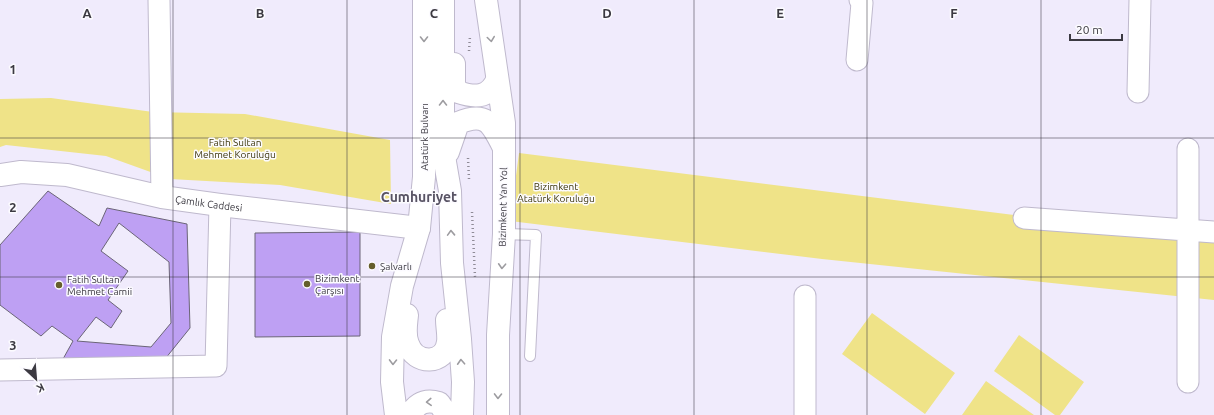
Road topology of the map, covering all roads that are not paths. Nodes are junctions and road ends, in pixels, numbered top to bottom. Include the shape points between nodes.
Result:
1 (159, 0) edge
2 (424, 0) edge
3 (443, 0) edge
4 (448, 0) edge
5 (486, 0) edge
6 (860, 0) edge
7 (1140, 0) edge
8 (857, 60) dead end
9 (497, 80) junction
10 (1138, 92) dead end
11 (504, 148) junction
12 (1188, 149) dead end
13 (445, 162) junction
14 (0, 175) edge
15 (162, 197) junction
16 (220, 205) junction
17 (1024, 218) dead end
18 (1188, 230) junction
19 (1214, 232) edge
20 (417, 234) junction
21 (504, 234) junction
22 (452, 263) junction
23 (805, 296) dead end
24 (530, 356) dead end
25 (0, 370) edge
26 (1188, 382) dead end
27 (396, 415) edge
28 (410, 415) edge
29 (447, 415) edge
30 (462, 415) edge
31 (498, 415) edge
32 (805, 415) edge

1 - 15 street
2 -> 20 main road, Atatürk Bulvarı via 424,166
13 -> 3 main road, Atatürk Bulvarı
4 - 9 main road via 454,31 454,85 458,92 470,97 479,96 494,88
5 -> 9 main road, Bizimkent Yan Yol
6 - 8 street via 862,2
7 - 10 street
9 - 11 main road, Bizimkent Yan Yol via 504,124
11 - 13 main road via 492,125 481,119 470,118 458,123
11 - 21 main road, Bizimkent Yan Yol
12 - 18 street
22 -> 13 main road, Atatürk Bulvarı via 450,191
14 - 15 main road, Çamlık Caddesi via 21,172 67,175
15 - 16 main road, Çamlık Caddesi
16 - 20 main road, Çamlık Caddesi
16 - 25 street via 216,366
17 - 18 street
18 - 19 street
18 - 26 street
20 - 22 main road via 406,332 407,343 418,358 426,360 441,355 448,342 447,303
20 -> 27 main road, Atatürk Bulvarı via 402,286 393,337 392,382
21 - 24 lane via 536,235
21 -> 31 main road, Bizimkent Yan Yol via 498,335
30 -> 22 main road, Atatürk Bulvarı via 460,339
23 - 32 street
29 -> 28 main road via 439,402 430,400 414,408

